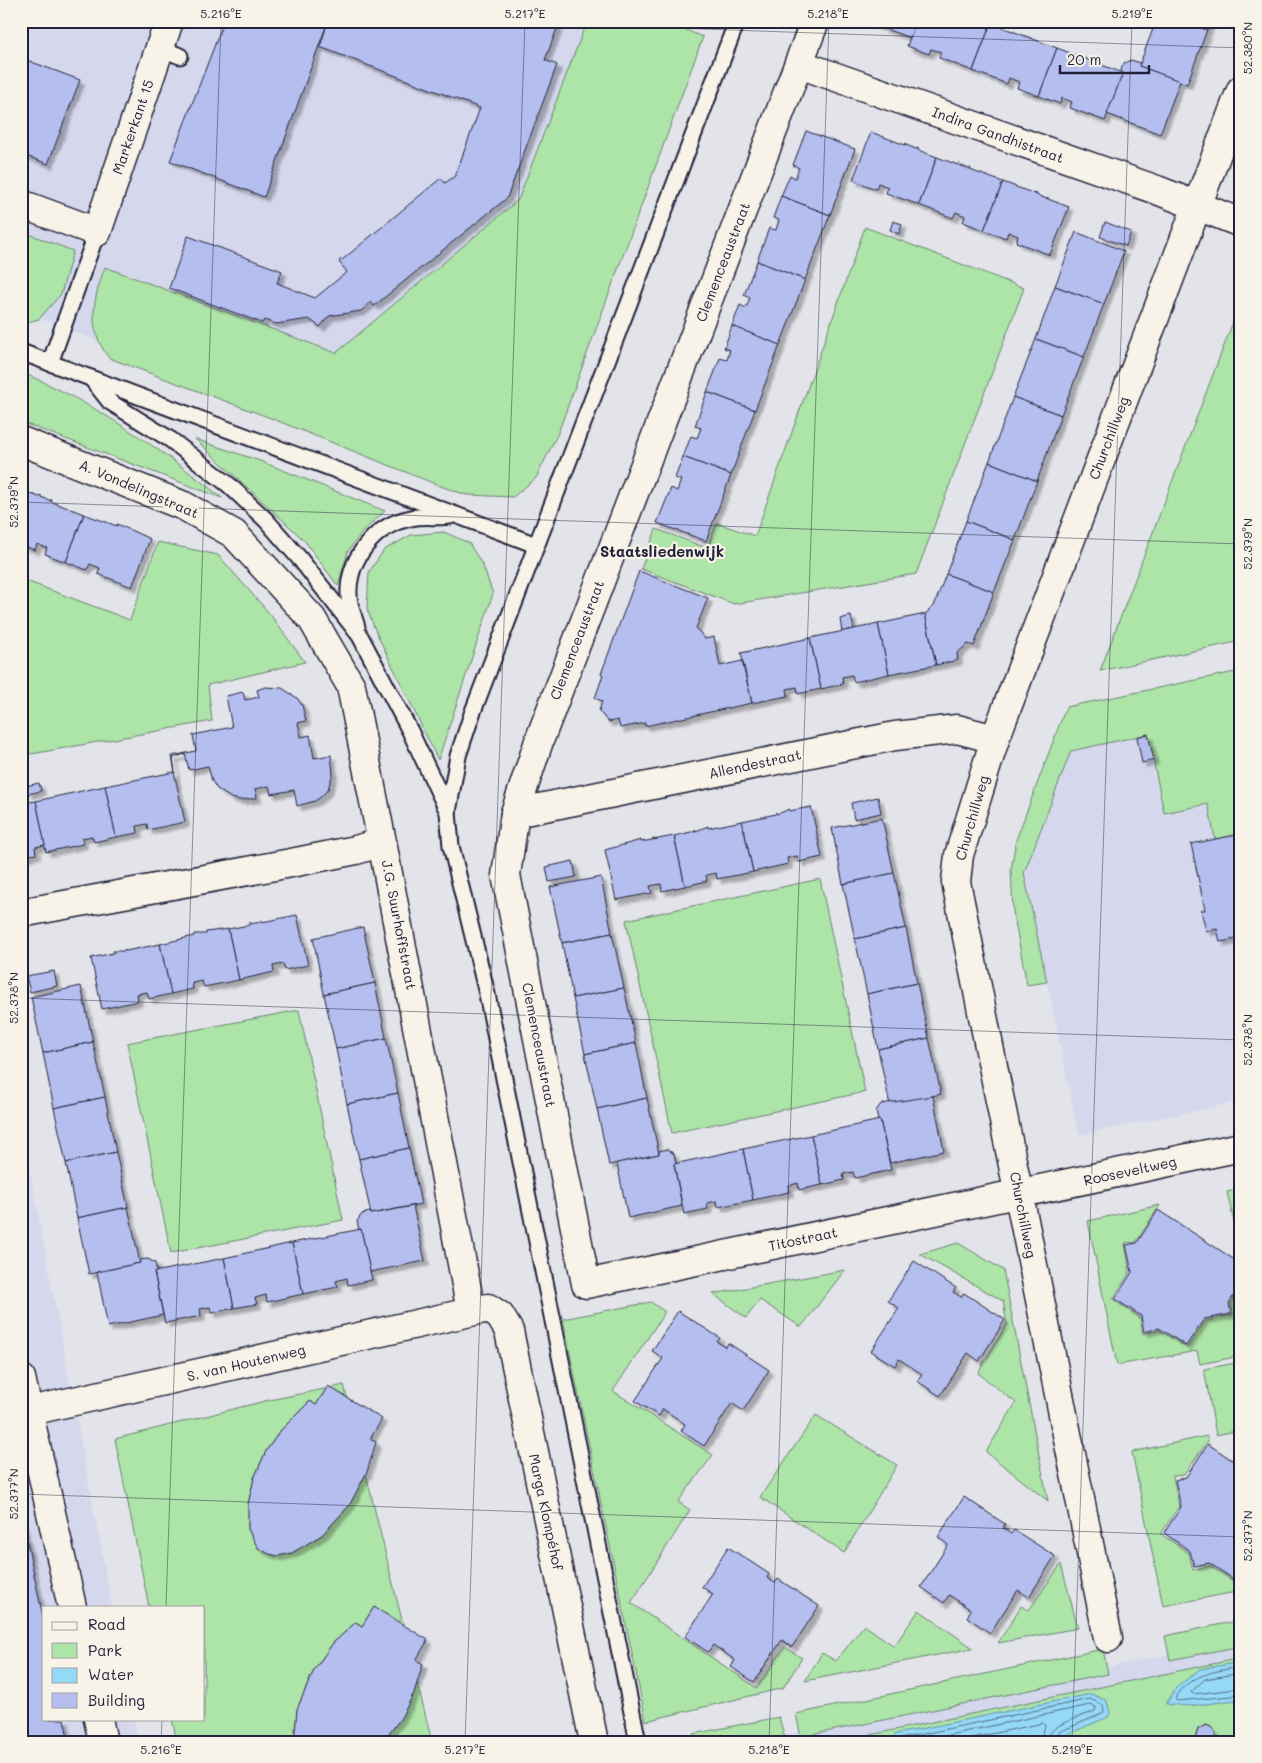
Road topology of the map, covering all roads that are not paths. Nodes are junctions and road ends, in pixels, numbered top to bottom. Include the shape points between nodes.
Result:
1 (169, 21) edge
2 (737, 21) edge
3 (815, 21) edge
4 (800, 64) junction
5 (1241, 90) edge
6 (21, 204) edge
7 (1196, 206) junction
8 (1241, 223) edge
9 (97, 232) junction
10 (21, 352) edge
11 (50, 363) junction
12 (91, 378) junction
13 (21, 441) edge
14 (456, 515) junction
15 (536, 545) junction
16 (360, 636) junction
17 (995, 739) junction
18 (448, 812) junction
19 (515, 813) junction
20 (382, 842) junction
21 (21, 913) edge
22 (1241, 1147) edge
23 (1019, 1194) junction
24 (586, 1284) joint
25 (471, 1311) junction
26 (21, 1378) edge
27 (25, 1413) edge
28 (72, 1606) edge
29 (1108, 1638) dead end
30 (98, 1720) edge
31 (103, 1742) edge
32 (594, 1742) edge
33 (638, 1742) edge

1 - 9 street, Markerkant 15 via 170,52
2 - 15 lane
3 - 4 street, Clemenceaustraat
4 - 7 street, Indira Gandhistraat
4 - 19 street, Clemenceaustraat via 558,690
5 - 7 street, Churchillweg
6 - 9 street
7 - 8 street, Indira Gandhistraat
7 - 17 street, Churchillweg
9 - 11 lane
10 - 11 lane
11 - 12 lane
12 - 14 lane
12 - 16 lane via 110,402 171,440 229,485 266,520
13 - 20 street, A. Vondelingstraat via 184,506 234,534 312,619 351,686
14 - 15 lane
14 - 16 lane via 401,520 383,529 369,542 354,567 350,586 350,606
15 - 18 lane via 458,756
16 - 18 lane
17 - 19 street, Allendestraat via 957,729 895,736
17 - 23 street, Churchillweg via 959,855 956,882
18 - 33 lane via 451,846 487,994
19 - 24 street, Clemenceaustraat via 506,875
20 - 21 street, J.G. Suurhoffstraat via 291,863
20 - 25 street, J.G. Suurhoffstraat
22 - 23 street, Rooseveltweg
23 - 24 street, Titostraat
23 - 29 street, Churchillweg
25 - 27 street, S. van Houtenweg
25 - 32 street, Marga Klompéhof via 488,1308 500,1316 509,1331
26 - 27 street
27 - 28 street
30 - 31 street

